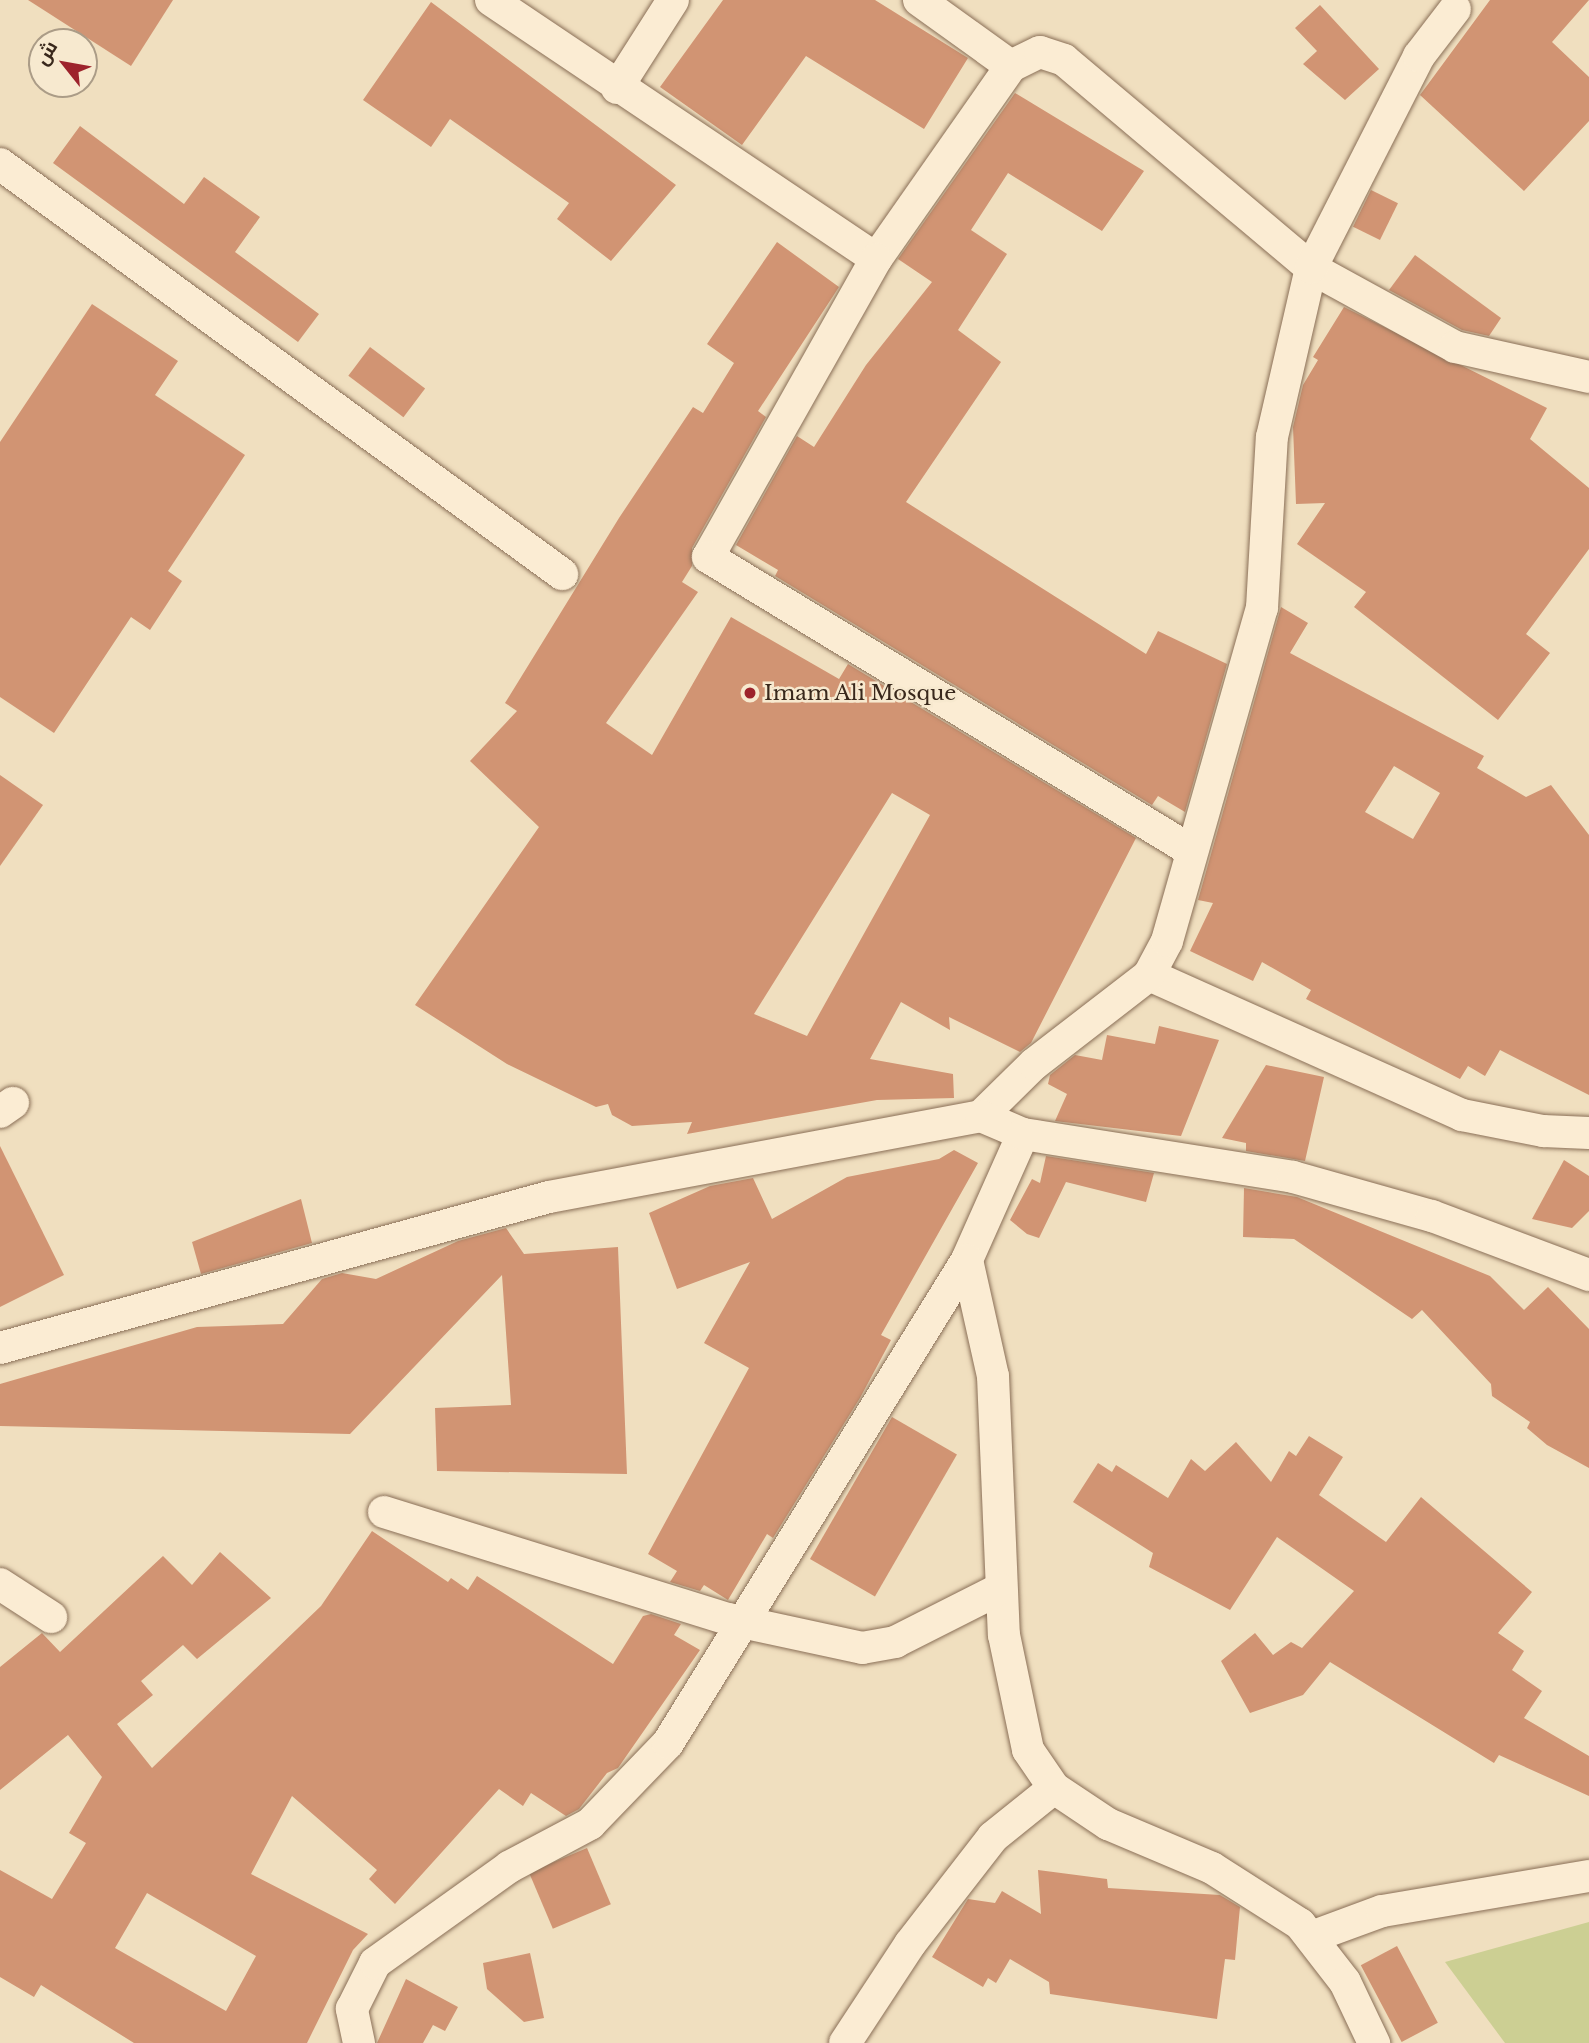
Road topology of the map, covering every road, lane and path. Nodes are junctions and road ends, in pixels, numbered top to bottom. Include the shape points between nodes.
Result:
1 (491, 0) edge
2 (673, 0) edge
3 (919, 0) edge
4 (1455, 9) dead end
5 (1011, 66) junction
6 (617, 88) junction
7 (0, 164) edge
8 (876, 259) junction
9 (1311, 268) junction
10 (1589, 377) edge
11 (562, 574) dead end
12 (1192, 851) junction
13 (1149, 975) junction
14 (981, 1116) junction
15 (1023, 1133) junction
16 (1589, 1133) edge
17 (967, 1260) junction
18 (1589, 1275) edge
19 (0, 1348) edge
20 (384, 1512) dead end
21 (0, 1584) edge
22 (1000, 1589) junction
23 (51, 1617) dead end
24 (746, 1624) junction
25 (1054, 1788) junction
26 (1589, 1876) edge
27 (1314, 1936) junction
28 (359, 2043) edge
29 (845, 2043) edge
30 (1374, 2043) edge

1 - 6 street
2 - 6 street
3 - 5 street
4 - 9 street via 1419,55
5 - 8 street
5 - 9 street via 1040,52 1064,60
6 - 8 street
7 - 11 street
8 - 12 street via 708,557
9 - 10 street via 1455,347
9 - 12 street via 1272,437 1262,608
12 - 13 street via 1167,941
13 - 14 street via 1034,1064
13 - 16 street via 1462,1115
14 - 15 street
14 - 19 street via 549,1197
15 - 17 street
15 - 18 street via 1293,1177 1432,1216
17 - 22 street via 993,1376 1002,1467
17 - 24 street
20 - 24 street
21 - 23 street
22 - 24 street via 876,1648
22 - 25 street via 1028,1750
24 - 28 street via 668,1744 611,1808 509,1867 375,1963 352,2008
25 - 27 street via 1108,1824 1212,1868
25 - 29 street via 993,1837 910,1944
26 - 27 street via 1382,1911
27 - 30 street via 1345,1982

